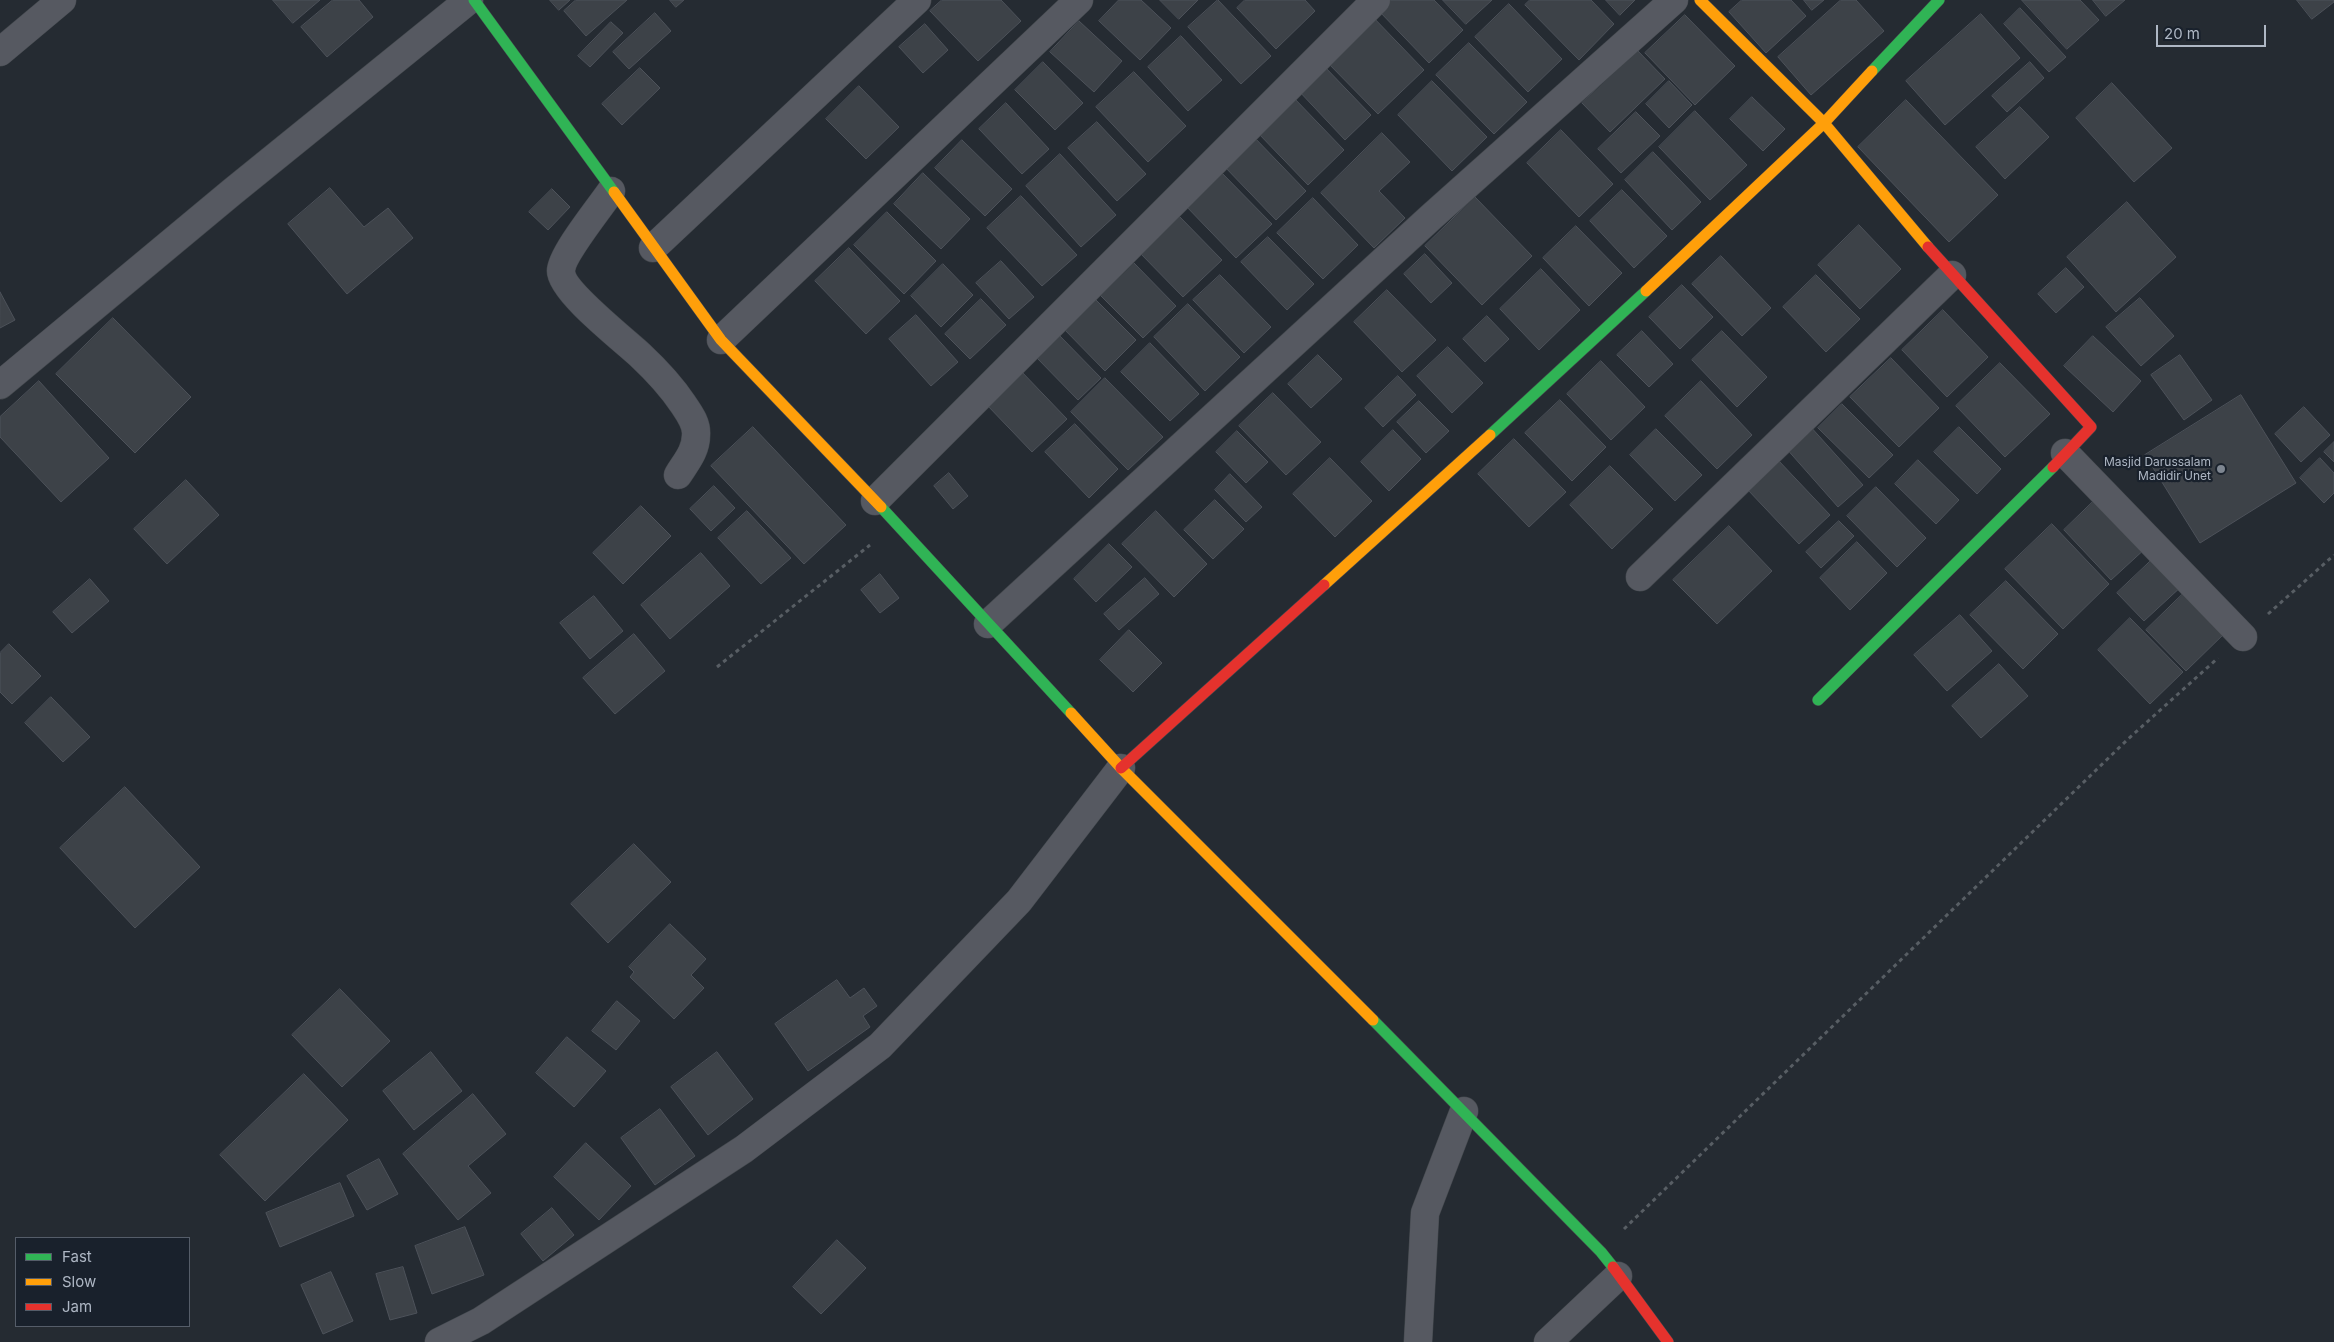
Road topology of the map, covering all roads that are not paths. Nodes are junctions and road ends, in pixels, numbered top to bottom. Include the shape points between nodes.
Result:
1 (62, 0) edge
2 (469, 0) edge
3 (474, 0) edge
4 (917, 0) edge
5 (1079, 0) edge
6 (1376, 0) edge
7 (1674, 0) edge
8 (1700, 0) edge
9 (1939, 0) edge
10 (0, 52) edge
11 (1824, 123) junction
12 (612, 191) junction
13 (653, 248) junction
14 (1952, 275) junction
15 (720, 340) junction
16 (0, 385) edge
17 (2065, 453) junction
18 (678, 475) dead end
19 (875, 502) junction
20 (1640, 577) dead end
21 (988, 624) junction
22 (2243, 637) road end
23 (1818, 700) dead end
24 (1121, 768) junction
25 (1464, 1111) junction
26 (1618, 1276) junction
27 (439, 1342) edge
28 (1418, 1342) edge
29 (1548, 1342) edge
30 (1668, 1342) edge

1 - 10 street
2 - 16 street
3 - 12 street
4 - 13 street
5 - 15 street
6 - 19 street
7 - 21 street via 1430,218
8 - 11 street
9 - 11 street
11 - 14 street
11 - 24 street via 1556,375
12 - 13 street
12 - 18 street via 570,249 561,270 564,283 642,357 673,390 692,417 696,432 694,449
13 - 15 street
14 - 17 street via 2091,427
14 - 20 street
15 - 19 street
17 - 22 street
17 - 23 street via 2026,496
19 - 21 street
21 - 24 street
24 - 25 street
24 - 27 street via 1020,902 880,1046 744,1149 481,1321
25 - 26 street via 1601,1252
25 - 28 street via 1425,1213
26 - 29 street
26 - 30 street

